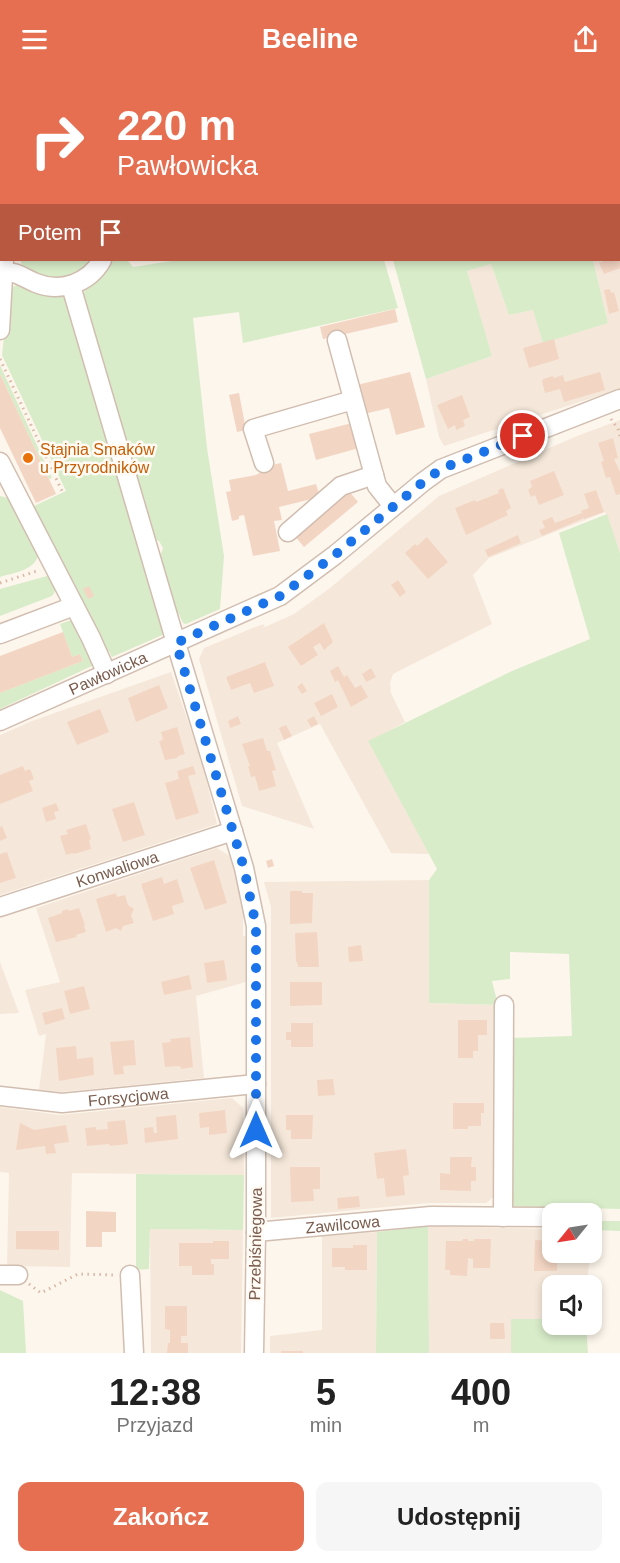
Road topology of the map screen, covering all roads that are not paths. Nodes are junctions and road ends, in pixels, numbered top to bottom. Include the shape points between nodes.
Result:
1 (101, 261) edge
2 (3, 269) edge
3 (71, 286) junction
4 (0, 330) edge
5 (337, 340) dead end
6 (620, 399) edge
7 (353, 400) junction
8 (0, 462) edge
9 (264, 463) dead end
10 (374, 475) junction
11 (393, 506) junction
12 (288, 532) dead end
13 (74, 606) junction
14 (0, 634) edge
15 (176, 643) junction
16 (107, 674) junction
17 (0, 721) edge
18 (232, 831) junction
19 (0, 907) edge
20 (504, 1005) dead end
21 (256, 1084) junction
22 (0, 1096) edge
23 (503, 1217) junction
24 (542, 1217) edge
25 (255, 1232) junction
26 (130, 1275) road end
27 (134, 1353) edge
28 (254, 1353) edge

1 - 3 street via 88,276
2 - 3 street via 45,286
2 - 4 street
3 - 15 street, Przebiśniegowa
5 - 7 street
6 - 11 street, Pawłowicka via 443,468
7 - 9 street via 254,429
7 - 10 street
8 - 13 street
10 - 11 street via 377,486
10 - 12 street via 341,486
11 - 15 street, Pawłowicka via 280,596
13 - 14 street
13 - 16 street
15 - 16 street, Pawłowicka
15 - 18 street, Przebiśniegowa
16 - 17 street, Pawłowicka
18 - 19 street, Konwaliowa
18 - 21 street, Przebiśniegowa via 256,926
20 - 23 street
21 - 22 street, Forsycjowa via 62,1104
21 - 25 street, Przebiśniegowa
23 - 24 street, Zawilcowa
23 - 25 street, Zawilcowa via 431,1216
25 - 28 street, Przebiśniegowa
26 - 27 street

